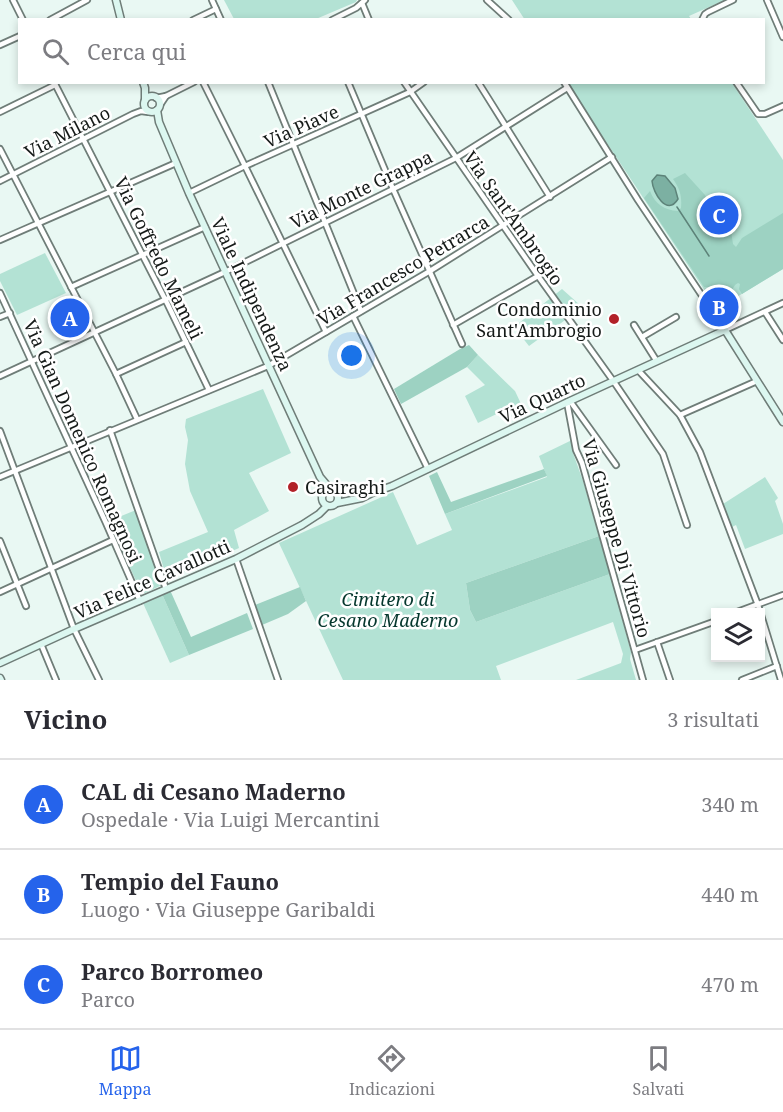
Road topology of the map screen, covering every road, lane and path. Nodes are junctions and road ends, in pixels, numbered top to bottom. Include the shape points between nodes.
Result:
1 (13, 0) edge
2 (87, 0) edge
3 (110, 0) edge
4 (116, 0) edge
5 (212, 0) edge
6 (487, 0) edge
7 (733, 0) edge
8 (766, 0) edge
9 (364, 2) edge
10 (118, 8) junction
11 (216, 9) junction
12 (22, 18) edge
13 (54, 18) edge
14 (121, 18) edge
15 (197, 18) edge
16 (220, 18) edge
17 (336, 18) edge
18 (368, 18) edge
19 (506, 18) edge
20 (703, 18) edge
21 (18, 37) edge
22 (783, 37) edge
23 (0, 45) edge
24 (53, 84) edge
25 (56, 84) edge
26 (190, 84) edge
27 (204, 84) edge
28 (269, 84) edge
29 (349, 84) edge
30 (405, 84) edge
31 (421, 84) edge
32 (479, 84) edge
33 (737, 84) edge
34 (144, 85) edge
35 (566, 85) edge
36 (410, 92) junction
37 (145, 100) junction
38 (154, 106) junction
39 (783, 106) edge
40 (0, 112) edge
41 (362, 114) junction
42 (505, 126) junction
43 (84, 139) junction
44 (293, 145) junction
45 (0, 149) edge
46 (612, 157) junction
47 (456, 158) junction
48 (176, 163) junction
49 (245, 166) junction
50 (13, 174) junction
51 (0, 181) edge
52 (393, 189) junction
53 (110, 191) junction
54 (189, 193) junction
55 (550, 197) junction
56 (39, 223) junction
57 (324, 224) junction
58 (504, 226) junction
59 (205, 228) junction
60 (0, 240) edge
61 (282, 243) junction
62 (142, 255) junction
63 (430, 271) junction
64 (225, 272) junction
65 (538, 276) junction
66 (71, 287) junction
67 (0, 293) edge
68 (165, 300) junction
69 (783, 303) edge
70 (10, 312) junction
71 (361, 312) junction
72 (765, 312) junction
73 (353, 316) junction
74 (0, 317) edge
75 (676, 317) dead end
76 (453, 325) junction
77 (634, 325) dead end
78 (725, 330) junction
79 (94, 332) junction
80 (326, 332) junction
81 (642, 337) junction
82 (783, 339) edge
83 (186, 342) junction
84 (462, 345) dead end
85 (656, 360) dead end
86 (32, 362) junction
87 (268, 366) junction
88 (638, 370) junction
89 (116, 374) junction
90 (0, 376) edge
91 (757, 381) junction
92 (614, 382) junction
93 (209, 390) junction
94 (569, 402) junction
95 (680, 415) junction
96 (137, 419) junction
97 (783, 422) edge
98 (110, 430) junction
99 (0, 431) edge
100 (70, 448) junction
101 (616, 465) dead end
102 (429, 469) junction
103 (15, 471) junction
104 (0, 477) edge
105 (320, 477) junction
106 (331, 490) junction
107 (323, 493) junction
108 (372, 493) junction
109 (337, 495) junction
110 (321, 500) junction
111 (337, 503) junction
112 (327, 506) junction
113 (313, 517) junction
114 (687, 525) dead end
115 (113, 540) junction
116 (0, 542) edge
117 (236, 559) junction
118 (53, 568) junction
119 (17, 584) junction
120 (166, 589) junction
121 (0, 592) edge
122 (783, 595) edge
123 (140, 601) junction
124 (758, 604) junction
125 (26, 606) dead end
126 (748, 608) edge
127 (711, 623) edge
128 (74, 628) junction
129 (657, 642) junction
130 (41, 644) junction
131 (635, 650) junction
132 (0, 663) edge
133 (777, 666) junction
134 (56, 680) edge
135 (99, 680) edge
136 (278, 680) edge
137 (643, 680) edge
138 (670, 680) edge
139 (742, 680) edge
140 (781, 680) edge

1 - 12 street
2 - 13 street
3 - 10 street
4 - 10 street
5 - 11 street
6 - 19 street
7 - 20 street
8 - 22 street
9 - 17 street
9 - 18 street
10 - 14 street
11 - 15 street
11 - 16 street
21 - 23 street
24 - 40 street
25 - 43 street, Via Goffredo Mameli
26 - 38 street
27 - 49 street
28 - 44 street
29 - 41 street
30 - 36 street, Via Sant'Ambrogio
31 - 36 street, Via Piave
32 - 42 street
33 - 39 street via 758,114
34 - 37 street, Viale Indipendenza
34 - 38 street
35 - 42 street, Via Monte Grappa
35 - 46 street
36 - 41 street, Via Piave
36 - 47 street, Via Sant'Ambrogio
37 - 38 street
37 - 38 street, Viale Indipendenza via 144,108
38 - 43 street, Via Milano
38 - 48 street, Viale Indipendenza
41 - 44 street, Via Piave
41 - 52 street
42 - 47 street, Via Monte Grappa
42 - 55 street
43 - 50 street, Via Milano
43 - 53 street, Via Goffredo Mameli
44 - 49 street, Via Piave
44 - 57 street
45 - 50 street
46 - 55 street, Via Francesco Petrarca
46 - 78 street
47 - 52 street, Via Monte Grappa
47 - 58 street, Via Sant'Ambrogio
48 - 53 street
48 - 54 street, Viale Indipendenza
49 - 54 street, Via Piave
49 - 61 street
50 - 51 street, Via Milano
50 - 56 street
52 - 57 street, Via Monte Grappa
52 - 63 street
53 - 56 street
53 - 62 street, Via Goffredo Mameli
54 - 59 street, Viale Indipendenza
55 - 58 street, Via Francesco Petrarca
56 - 60 street
56 - 66 street
57 - 61 street, Via Monte Grappa
57 - 71 street
58 - 63 street, Via Francesco Petrarca
58 - 65 street, Via Sant'Ambrogio
59 - 62 street
59 - 64 street, Viale Indipendenza
61 - 64 street, Via Monte Grappa
61 - 80 street
62 - 66 street
62 - 68 street, Via Goffredo Mameli
63 - 71 street, Via Francesco Petrarca
63 - 76 street
64 - 68 street, Via Monte Grappa
64 - 87 street, Viale Indipendenza
65 - 76 street
65 - 92 street, Via Sant'Ambrogio
66 - 79 street
67 - 70 street, Via Gian Domenico Romagnosi
68 - 79 street, Via Monte Grappa
68 - 83 street, Via Goffredo Mameli
69 - 72 street
70 - 74 street
70 - 86 street, Via Gian Domenico Romagnosi
71 - 73 street, Via Francesco Petrarca
72 - 78 street
72 - 82 street
73 - 80 street, Via Francesco Petrarca
73 - 102 street
75 - 81 street
76 - 84 street
77 - 81 street
78 - 88 street, Via Quarto
78 - 91 street
79 - 86 street, Via Monte Grappa
79 - 89 street
80 - 87 street, Via Francesco Petrarca
81 - 85 street
83 - 89 street
83 - 93 street, Via Goffredo Mameli
86 - 90 street, Via Monte Grappa
86 - 100 street, Via Gian Domenico Romagnosi
87 - 93 street, Via Francesco Petrarca
87 - 105 street, Viale Indipendenza
88 - 92 street, Via Quarto
88 - 95 street
89 - 96 street
91 - 95 street
91 - 97 street
92 - 94 street, Via Quarto
92 - 114 street, Via Sant'Ambrogio via 663,454
93 - 96 street, Via Francesco Petrarca
94 - 101 street
94 - 102 street, Via Quarto
94 - 131 street, Via Giuseppe Di Vittorio via 576,450
95 - 124 street via 700,452
96 - 98 street, Via Francesco Petrarca
98 - 100 street, Via Francesco Petrarca
98 - 120 street
99 - 103 street
100 - 103 street, Via Francesco Petrarca
100 - 115 street, Via Gian Domenico Romagnosi
102 - 108 street, Via Quarto
103 - 104 street, Via Francesco Petrarca
103 - 118 street
105 - 106 street, Viale Indipendenza
105 - 107 street, Viale Indipendenza
106 - 107 street
106 - 109 street
107 - 110 street
108 - 109 street, Via Quarto
108 - 111 street, Via Quarto
109 - 111 street
110 - 112 street
110 - 113 street
111 - 112 street
112 - 113 street, Via Felice Cavallotti
113 - 117 street, Via Felice Cavallotti
115 - 118 street
115 - 123 street, Via Gian Domenico Romagnosi
116 - 119 street
117 - 120 street, Via Felice Cavallotti
117 - 136 street
118 - 119 street
118 - 128 street
119 - 121 street
119 - 125 street
120 - 123 street, Via Felice Cavallotti
122 - 124 street
123 - 128 street, Via Felice Cavallotti
124 - 126 street
124 - 133 street
127 - 129 street
128 - 130 street, Via Felice Cavallotti
128 - 135 street
129 - 131 street
129 - 138 street
130 - 132 street, Via Felice Cavallotti
130 - 134 street
131 - 137 street, Via Giuseppe Di Vittorio
133 - 139 street
133 - 140 street

